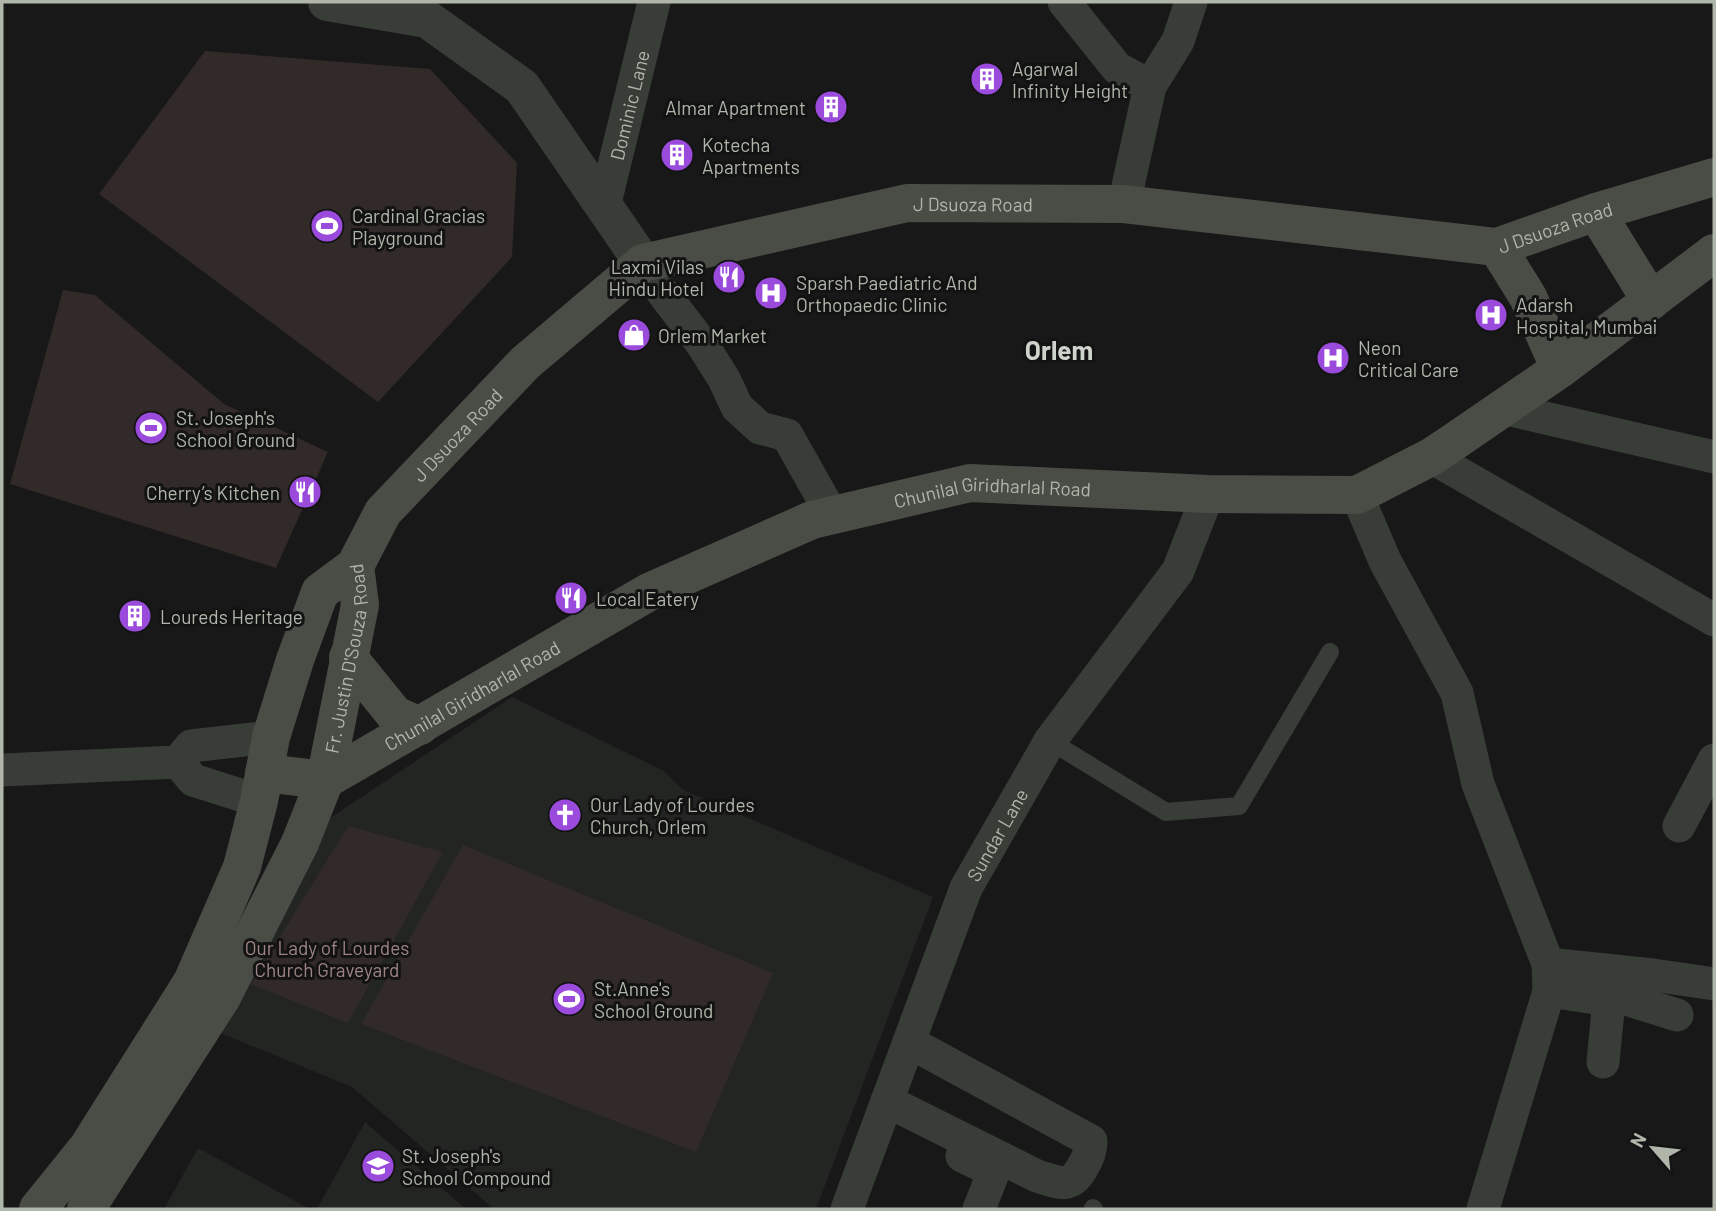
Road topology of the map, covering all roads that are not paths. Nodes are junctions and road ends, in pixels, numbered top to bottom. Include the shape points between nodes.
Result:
1 (327, 2) edge
2 (653, 2) edge
3 (1064, 2) edge
4 (1191, 2) edge
5 (428, 10) edge
6 (1150, 86) junction
7 (1714, 177) edge
8 (1124, 204) junction
9 (604, 208) junction
10 (1596, 212) junction
11 (1497, 247) junction
12 (1714, 253) edge
13 (653, 278) junction
14 (1651, 301) junction
15 (1560, 369) junction
16 (1502, 408) junction
17 (1431, 457) junction
18 (1714, 457) edge
19 (1208, 494) junction
20 (1357, 495) junction
21 (832, 515) junction
22 (355, 566) junction
23 (1714, 620) edge
24 (1330, 652) dead end
25 (348, 657) junction
26 (420, 726) junction
27 (1050, 741) junction
28 (1714, 760) edge
29 (178, 762) junction
30 (2, 770) edge
31 (265, 770) junction
32 (325, 780) junction
33 (1679, 826) dead end
34 (1548, 978) junction
35 (1714, 984) edge
36 (1609, 1000) junction
37 (1677, 1015) dead end
38 (909, 1042) junction
39 (1602, 1062) dead end
40 (883, 1111) junction
41 (38, 1209) edge
42 (86, 1209) edge
43 (847, 1209) edge
44 (979, 1209) edge
45 (1483, 1209) edge

1 - 5 street
2 - 9 street, Dominic Lane
3 - 6 street via 1117,68
4 - 6 street via 1178,41
5 - 9 street via 522,87
6 - 8 street
7 - 10 main road, J Dsuoza Road
8 - 11 main road, J Dsuoza Road
8 - 13 main road, J Dsuoza Road via 907,203
9 - 13 street
10 - 11 main road, J Dsuoza Road
10 - 14 main road
11 - 15 main road via 1528,297
12 - 14 main road, Chunilal Giridharlal Road
13 - 21 street via 702,344 737,407 760,428 787,435
13 - 22 main road, J Dsuoza Road via 525,363 383,512
14 - 15 main road, Chunilal Giridharlal Road
15 - 16 main road, Chunilal Giridharlal Road
16 - 17 main road, Chunilal Giridharlal Road
16 - 18 street
17 - 20 main road, Chunilal Giridharlal Road
17 - 23 street
19 - 20 main road, Chunilal Giridharlal Road
19 - 21 main road, Chunilal Giridharlal Road via 970,483
19 - 27 street, Sundar Lane via 1178,571
20 - 34 street via 1385,561 1457,693 1478,784
21 - 26 main road, Chunilal Giridharlal Road via 649,592
22 - 25 main road, Fr. Justin D'Souza Road via 360,605
22 - 31 main road, Fr. Justin D'Souza Road via 320,592 295,660
24 - 27 lane via 1239,806 1166,812
25 - 26 main road via 395,715
25 - 32 main road, Fr. Justin D'Souza Road
26 - 32 main road, Chunilal Giridharlal Road
27 - 38 street, Sundar Lane via 966,888
28 - 33 street
29 - 30 street
29 - 31 street via 193,780
29 - 31 street via 191,746
31 - 32 main road
31 - 41 main road, Fr. Justin D'Souza Road via 242,867 192,982 88,1147
32 - 42 main road, Fr. Justin D'Souza Road via 290,863 222,997
34 - 35 street via 1653,975
34 - 36 street
34 - 45 street
36 - 37 street via 1626,999
36 - 39 street
38 - 40 street, Sundar Lane
38 - 40 street via 1091,1141 1088,1158 1075,1180 1055,1181
40 - 43 street, Sundar Lane
40 - 44 street via 994,1171

